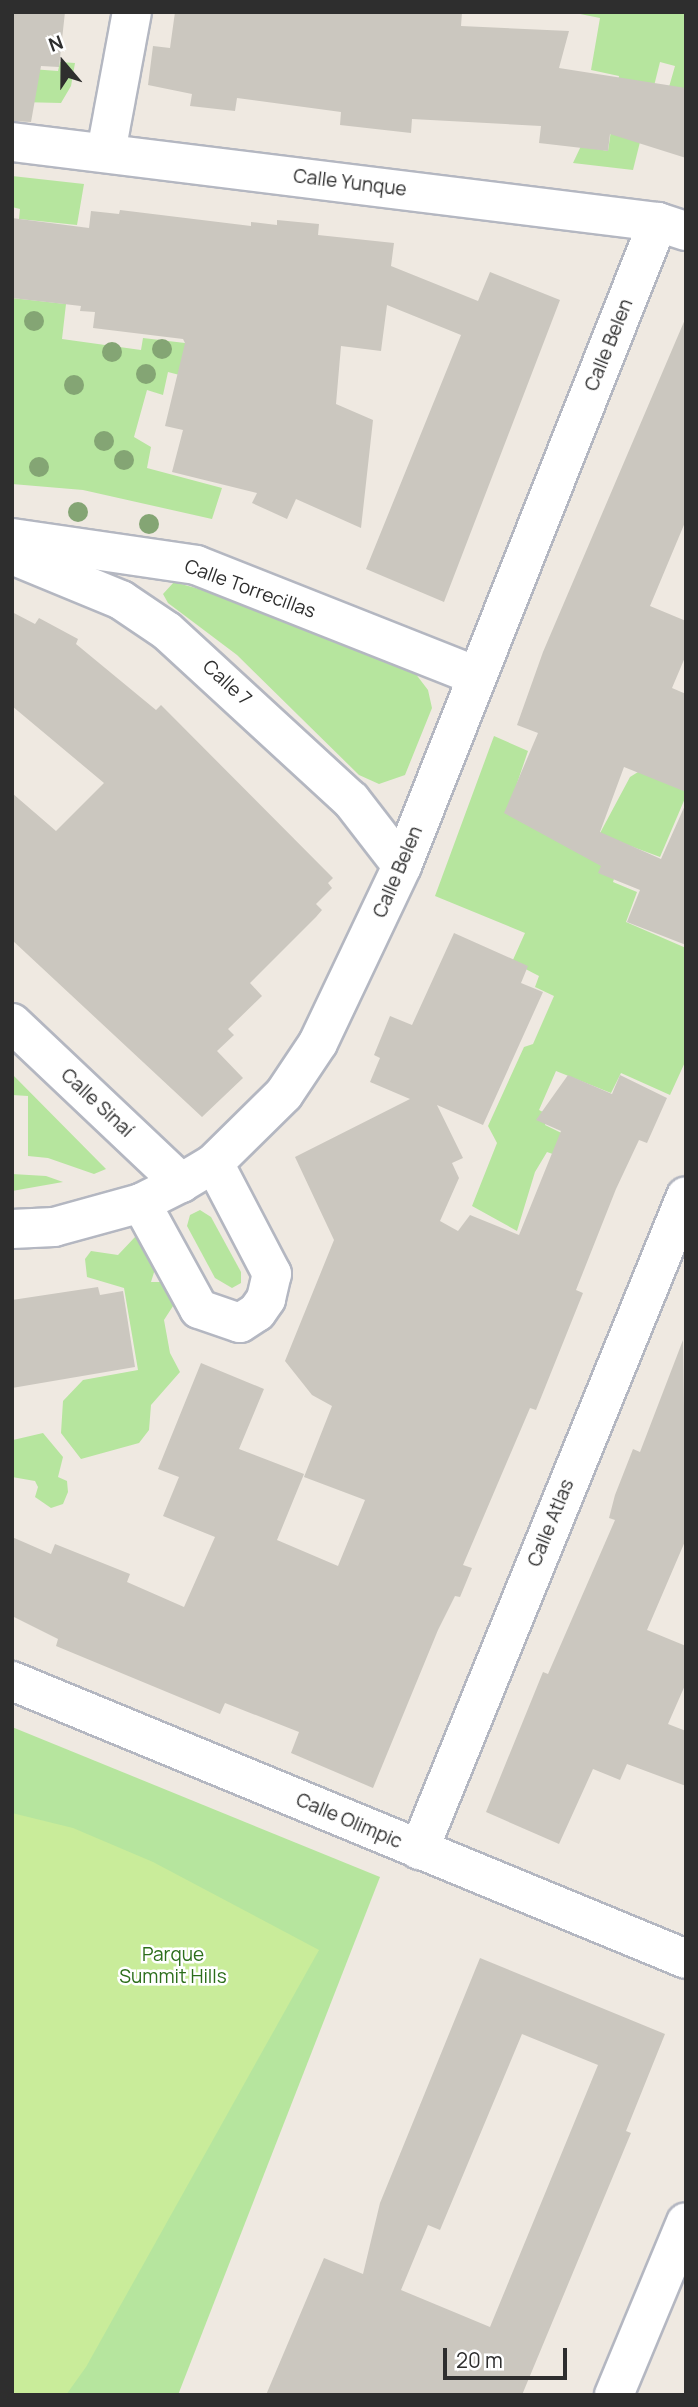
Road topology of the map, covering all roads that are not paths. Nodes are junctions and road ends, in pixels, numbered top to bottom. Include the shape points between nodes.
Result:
1 (132, 12) edge
2 (12, 142) edge
3 (106, 152) junction
4 (672, 226) edge
5 (12, 538) edge
6 (12, 555) edge
7 (477, 676) junction
8 (402, 866) junction
9 (12, 1023) edge
10 (214, 1163) junction
11 (181, 1184) junction
12 (686, 1196) edge
13 (141, 1203) junction
14 (12, 1229) edge
15 (12, 1681) edge
16 (419, 1850) junction
17 (686, 1959) edge
18 (686, 2222) edge
19 (614, 2395) edge

1 - 3 street
2 - 3 street, Calle Yunque
3 - 4 street, Calle Yunque
4 - 7 street, Calle Belen
5 - 7 street, Calle Torrecillas via 196,565
6 - 8 street, Calle 7 via 121,600 167,631 351,800
7 - 8 street, Calle Belen
8 - 10 street, Calle Belen via 318,1043 284,1094
9 - 11 street, Calle Sinaí
10 - 11 street, Calle Belen
10 - 13 street via 272,1274 261,1306 240,1323 200,1309
11 - 13 street, Calle Belen
12 - 16 street, Calle Atlas
13 - 14 street, Calle Belen via 54,1227
15 - 16 street, Calle Olimpic
16 - 17 street, Calle Olimpic
18 - 19 street

